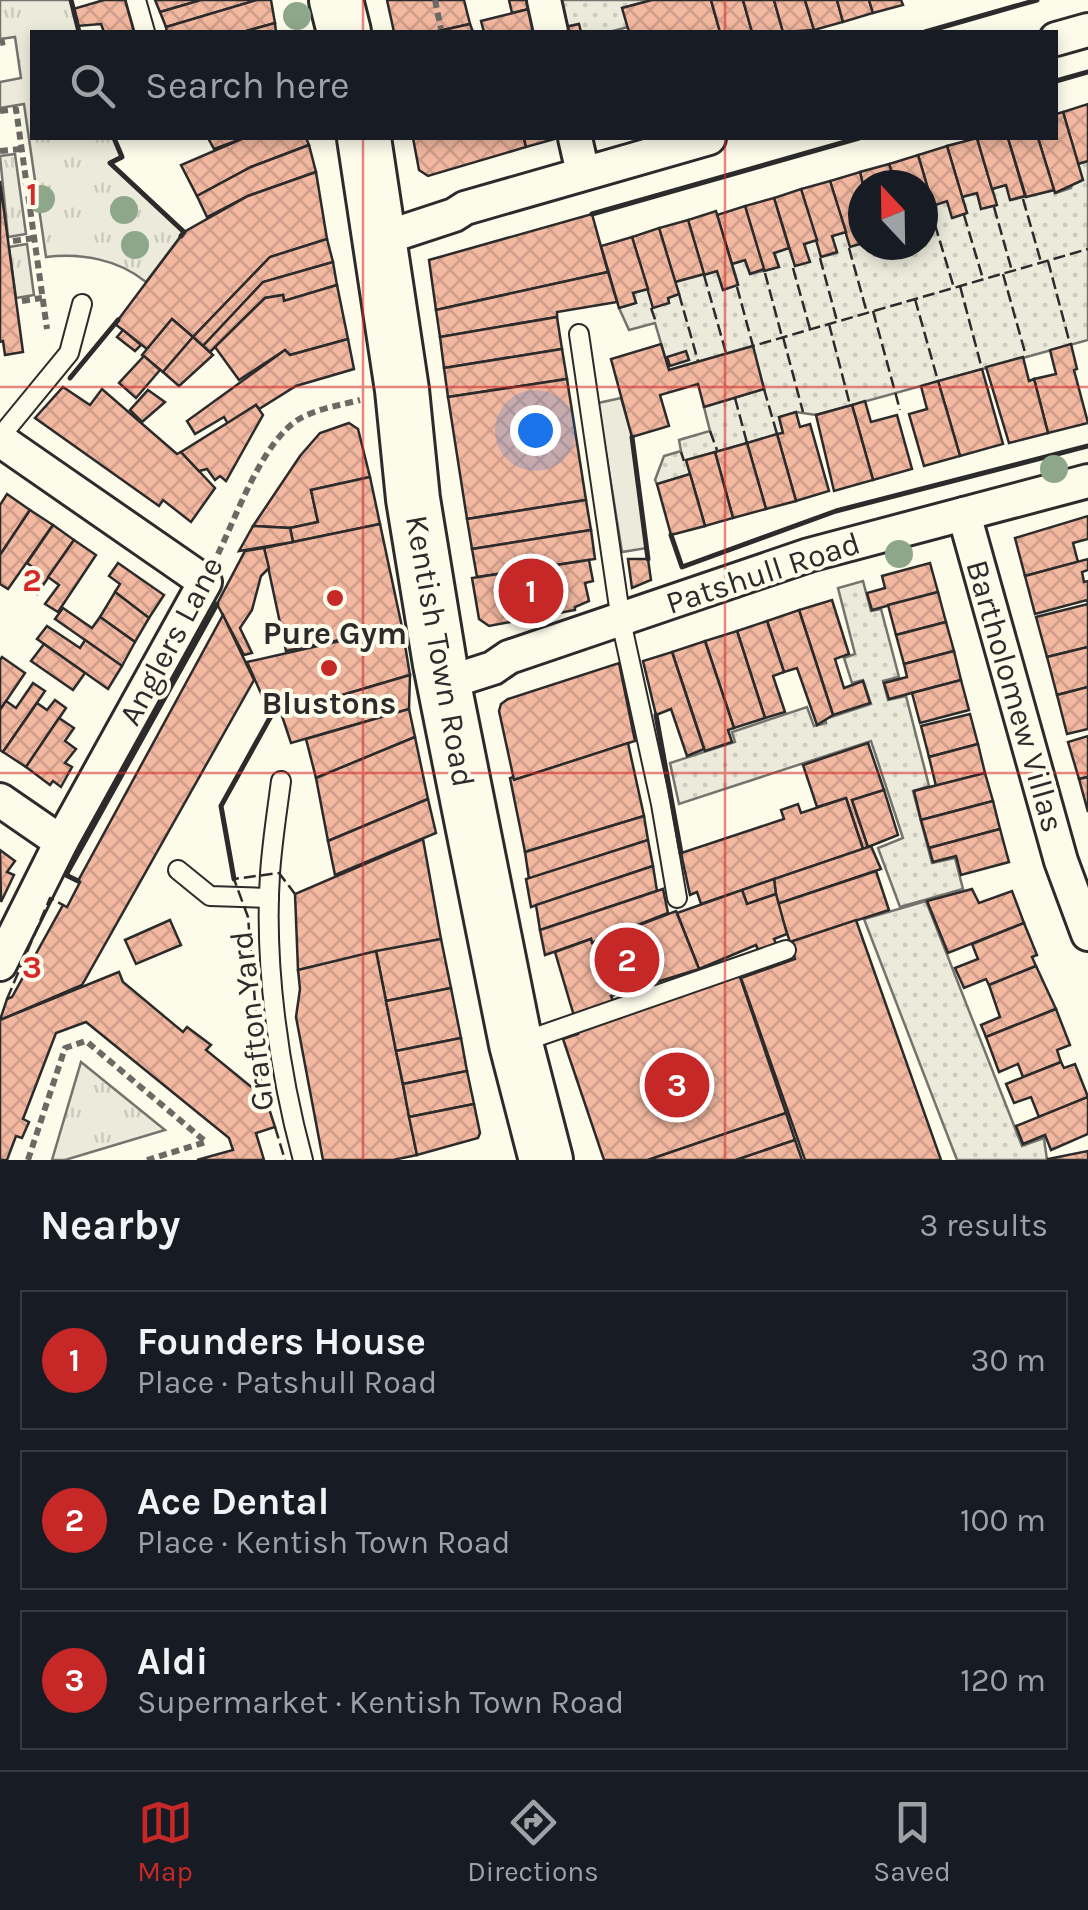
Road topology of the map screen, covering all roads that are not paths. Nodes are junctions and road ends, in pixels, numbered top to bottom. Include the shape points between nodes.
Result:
1 (136, 0) edge
2 (336, 0) edge
3 (544, 0) edge
4 (144, 30) edge
5 (344, 30) edge
6 (552, 30) edge
7 (1088, 30) edge
8 (1058, 38) edge
9 (364, 140) edge
10 (575, 140) edge
11 (702, 140) edge
12 (583, 173) junction
13 (381, 238) junction
14 (82, 304) dead end
15 (579, 334) dead end
16 (0, 438) edge
17 (1088, 481) edge
18 (964, 514) junction
19 (621, 620) junction
20 (444, 684) junction
21 (281, 781) dead end
22 (0, 800) edge
23 (60, 842) junction
24 (1074, 858) edge
25 (178, 870) dead end
26 (270, 898) junction
27 (676, 898) dead end
28 (1088, 934) edge
29 (786, 950) dead end
30 (0, 964) edge
31 (516, 1044) junction
32 (303, 1160) edge
33 (546, 1160) edge

1 - 4 lane
2 - 5 main road
3 - 6 street
7 - 8 street
9 - 13 main road, Kentish Town Road
10 - 12 street
11 - 12 street
12 - 13 street
13 - 20 main road, Kentish Town Road
14 - 16 lane via 69,353
15 - 19 lane
16 - 23 street, Anglers Lane via 205,582
17 - 18 street, Patshull Road
18 - 19 street, Patshull Road via 809,555
18 - 24 street, Bartholomew Villas
19 - 20 street, Patshull Road
19 - 27 lane
20 - 31 main road, Kentish Town Road
21 - 26 lane, Grafton Yard
22 - 23 street
23 - 30 street, Anglers Lane
24 - 28 street, Bartholomew Villas
25 - 26 lane via 210,896
26 - 32 lane, Grafton Yard via 284,1075
29 - 31 lane
31 - 33 main road, Kentish Town Road

